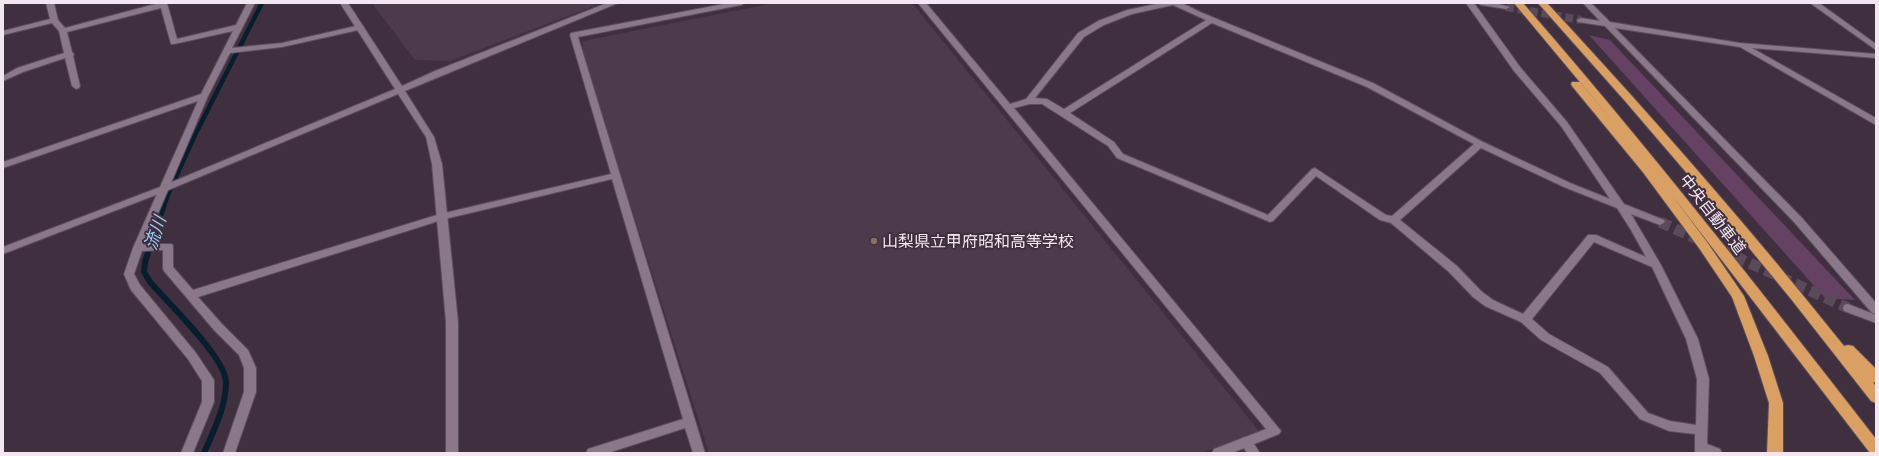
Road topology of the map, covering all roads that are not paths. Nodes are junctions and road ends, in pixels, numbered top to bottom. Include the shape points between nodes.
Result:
1 (50, 3) edge
2 (251, 3) edge
3 (344, 3) edge
4 (614, 3) edge
5 (741, 3) edge
6 (922, 3) edge
7 (1171, 3) edge
8 (1176, 3) edge
9 (1470, 3) edge
10 (1481, 3) edge
11 (1518, 3) edge
12 (1542, 3) edge
13 (1587, 3) edge
14 (1814, 3) edge
15 (163, 4) edge
16 (1506, 7) dead end
17 (54, 20) junction
18 (1212, 20) junction
19 (1581, 20) tunnel mouth
20 (1609, 25) junction
21 (239, 27) junction
22 (360, 27) junction
23 (63, 31) junction
24 (3, 33) edge
25 (1545, 34) junction
26 (1740, 45) junction
27 (1876, 48) edge
28 (227, 51) junction
29 (70, 54) junction
30 (1876, 56) edge
31 (3, 79) edge
32 (76, 86) dead end
33 (399, 90) junction
34 (204, 96) junction
35 (1029, 101) junction
36 (1009, 107) junction
37 (1064, 113) junction
38 (1876, 122) edge
39 (1480, 144) junction
40 (3, 165) edge
41 (615, 176) junction
42 (163, 189) junction
43 (1620, 207) junction
44 (443, 216) junction
45 (1394, 220) junction
46 (1660, 222) tunnel mouth
47 (138, 248) junction
48 (3, 252) edge
49 (1656, 265) junction
50 (191, 295) junction
51 (1848, 308) tunnel mouth
52 (1876, 310) edge
53 (1813, 316) junction
54 (1525, 319) junction
55 (1876, 319) edge
56 (1876, 378) edge
57 (1876, 397) edge
58 (689, 422) junction
59 (1700, 430) junction
60 (1246, 442) junction
61 (1701, 450) edge
62 (1876, 450) edge
63 (187, 453) edge
64 (229, 453) edge
65 (452, 453) edge
66 (592, 453) edge
67 (699, 453) edge
68 (1218, 453) edge
69 (1254, 453) edge
70 (1716, 453) edge
71 (1775, 453) edge

1 - 17 street
2 - 21 street
3 - 22 street
4 - 33 street
5 - 41 street via 574,35
6 - 36 street
7 - 35 street via 1130,12 1101,23 1081,35
8 - 18 street
9 - 43 street via 1517,69 1564,124
10 - 16 street
11 - 25 highway, 中央自動車道
12 - 53 highway, 中央自動車道 via 1639,111
13 - 20 street
14 - 27 street
15 - 21 street via 174,42
15 - 23 street
17 - 23 street
17 - 24 street
18 - 37 street
18 - 39 street via 1370,85
19 - 20 street
20 - 26 street
20 - 52 street via 1798,220
21 - 28 street
22 - 28 street via 282,45
22 - 33 street
23 - 29 street
25 - 62 highway, 中央自動車道 via 1695,215
25 - 71 highway via 1550,52 1646,169 1738,296 1776,403
26 - 30 street
26 - 38 street
28 - 34 street
29 - 31 street via 20,70
29 - 32 street
33 - 42 street
33 - 44 street via 430,137 437,164
34 - 40 street
34 - 42 street
35 - 36 street
35 - 37 street via 1044,101
36 - 60 street via 1275,431
37 - 45 street via 1112,144 1120,156 1270,219 1315,171 1383,218
39 - 43 street via 1566,185
39 - 45 street
41 - 44 street
41 - 58 street
42 - 47 street
42 - 48 street
43 - 46 street
43 - 49 street
44 - 50 street
44 - 65 street via 452,322
45 - 54 street via 1453,269 1477,294 1489,303
47 - 50 street via 168,246 168,268
47 - 63 street via 129,274 135,288 192,356 208,380 208,402
49 - 54 street via 1592,237
49 - 59 street via 1692,339 1703,379
50 - 64 street via 244,353 250,368 250,392
51 - 55 street
53 - 56 highway
53 - 57 highway, 中央自動車道
54 - 59 street via 1545,337 1604,370 1644,416 1669,426
58 - 66 street
58 - 67 street
59 - 61 street
60 - 68 street
60 - 69 street
61 - 70 street

